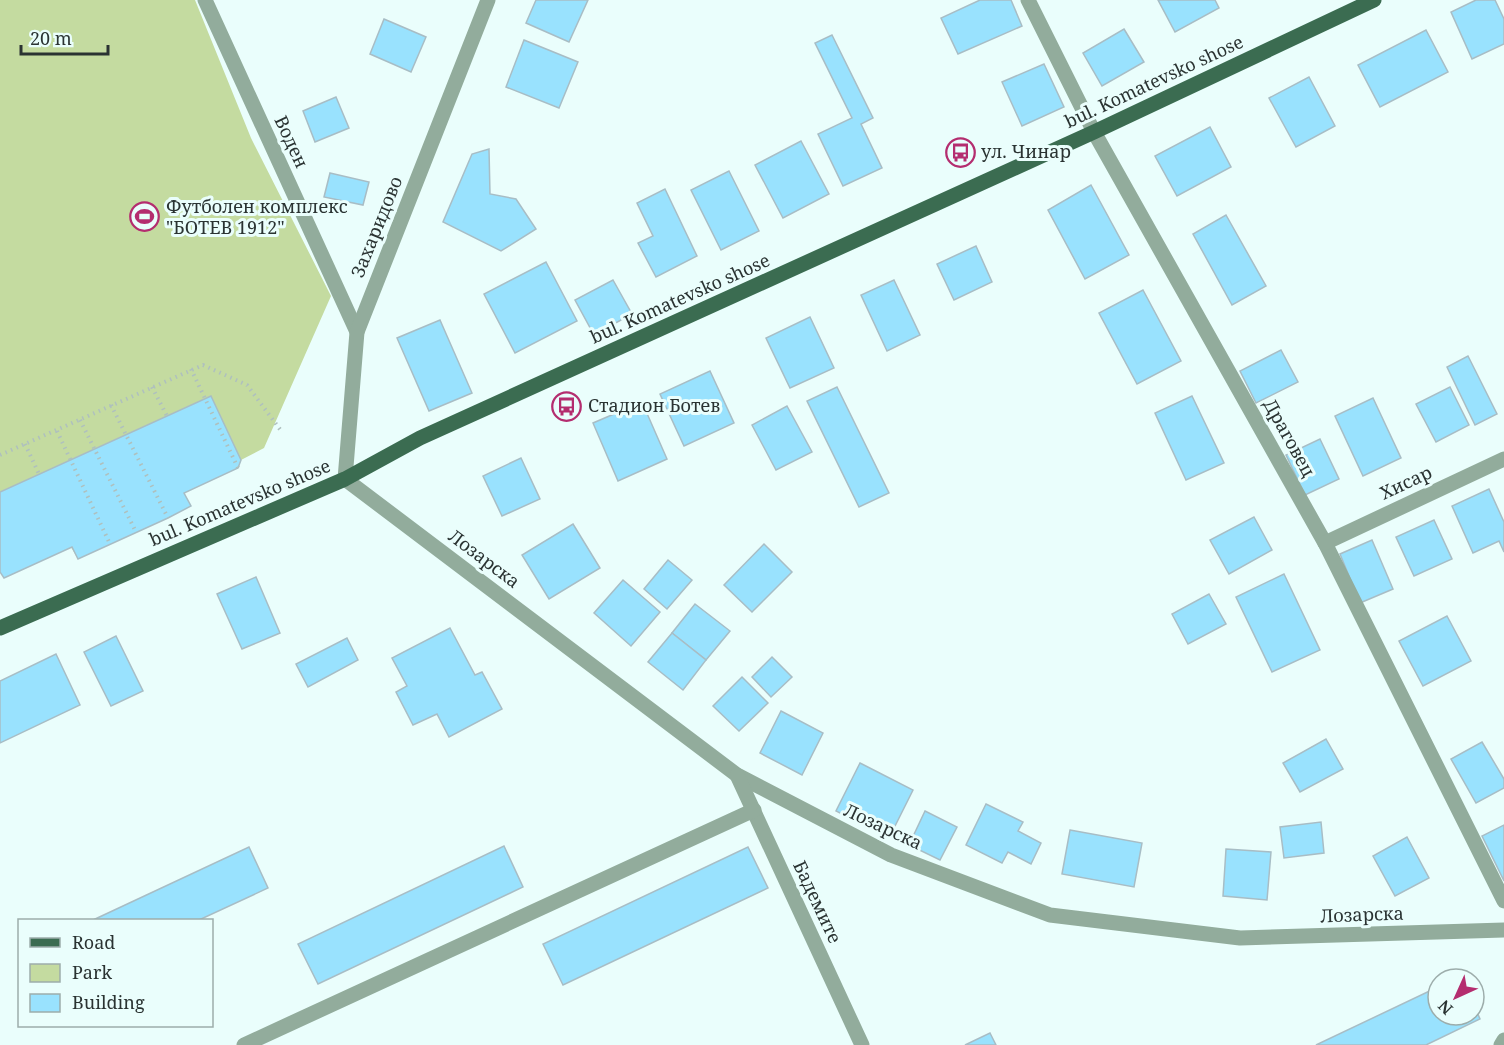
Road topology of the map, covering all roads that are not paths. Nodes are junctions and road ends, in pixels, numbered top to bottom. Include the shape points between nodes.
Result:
1 (205, 0) edge
2 (488, 0) edge
3 (1029, 0) edge
4 (1374, 0) edge
5 (1094, 132) junction
6 (357, 332) junction
7 (1504, 459) edge
8 (345, 479) junction
9 (1326, 543) junction
10 (0, 628) edge
11 (737, 775) junction
12 (753, 810) junction
13 (1504, 901) edge
14 (1504, 930) edge
15 (1504, 1040) edge
16 (244, 1045) edge
17 (862, 1045) edge
18 (1501, 1045) edge

1 - 6 street, Воден
2 - 6 street, Захаридово
3 - 5 street, Драговец
4 - 5 main road, bul. Komatevsko shose
5 - 8 main road, bul. Komatevsko shose via 420,438
5 - 9 street, Драговец
6 - 8 street, Захаридово
7 - 9 street, Хисар
8 - 10 main road, bul. Komatevsko shose
8 - 11 street, Лозарска
9 - 13 street, Драговец
11 - 12 street, Бадемите
11 - 14 street, Лозарска via 891,855 1050,915 1240,938
12 - 16 street
12 - 17 street, Бадемите
15 - 18 street

